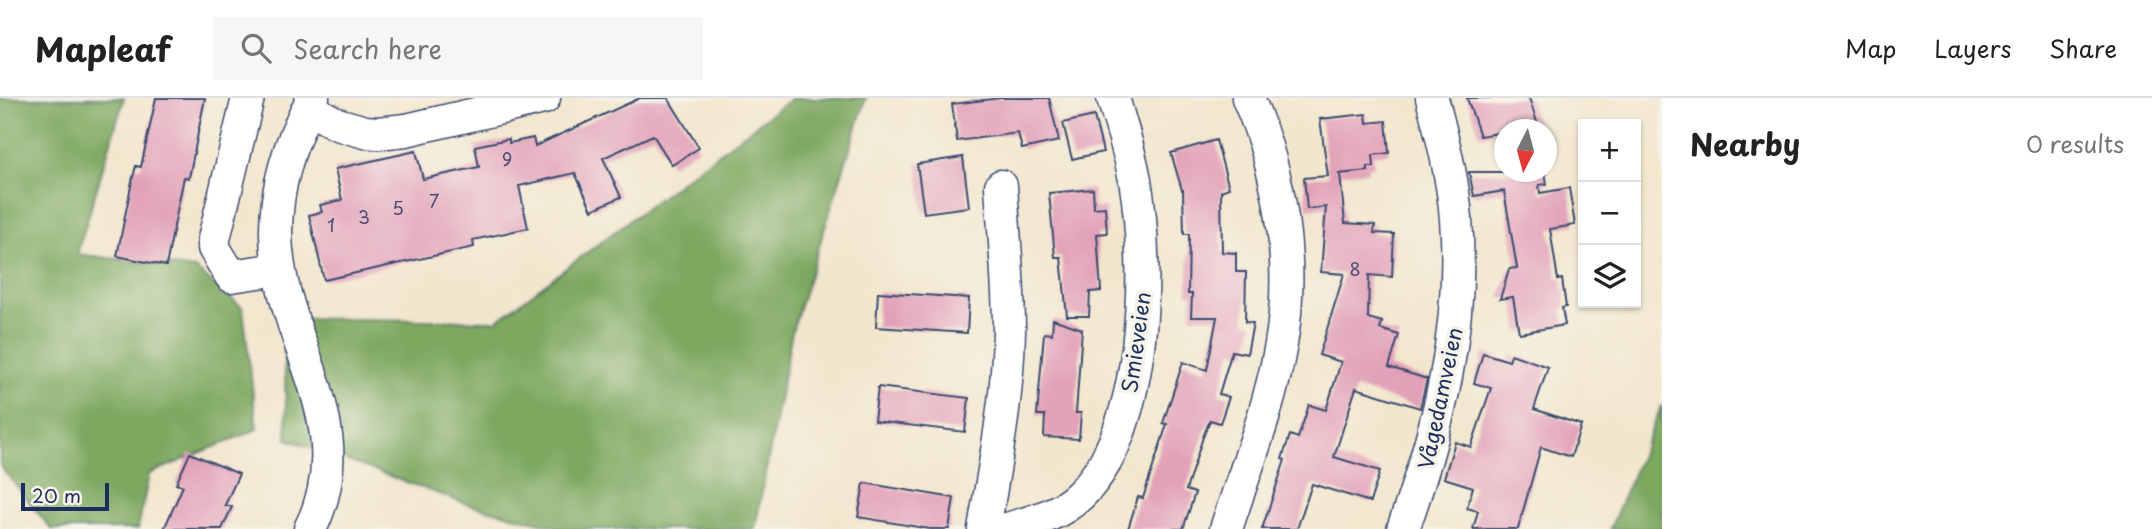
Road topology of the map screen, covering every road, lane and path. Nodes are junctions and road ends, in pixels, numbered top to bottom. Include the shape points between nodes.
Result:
1 (248, 98) edge
2 (544, 98) edge
3 (1113, 98) edge
4 (1248, 98) edge
5 (1432, 98) edge
6 (310, 103) edge
7 (1001, 186) dead end
8 (279, 269) junction
9 (310, 529) edge
10 (984, 529) edge
11 (1007, 529) edge
12 (1226, 529) edge
13 (1403, 529) edge

1 - 8 street via 216,224 215,248 230,276
2 - 6 street via 378,133 337,124
3 - 11 street, Smieveien via 1130,153 1143,256 1140,319 1126,408 1108,458 1080,495 1055,513
4 - 12 street via 1279,199 1285,300 1266,407
5 - 13 street, Vågedamveien via 1456,218 1456,320 1439,416
6 - 8 street via 282,174
7 - 10 street via 1007,360
8 - 9 street via 327,433 324,489

